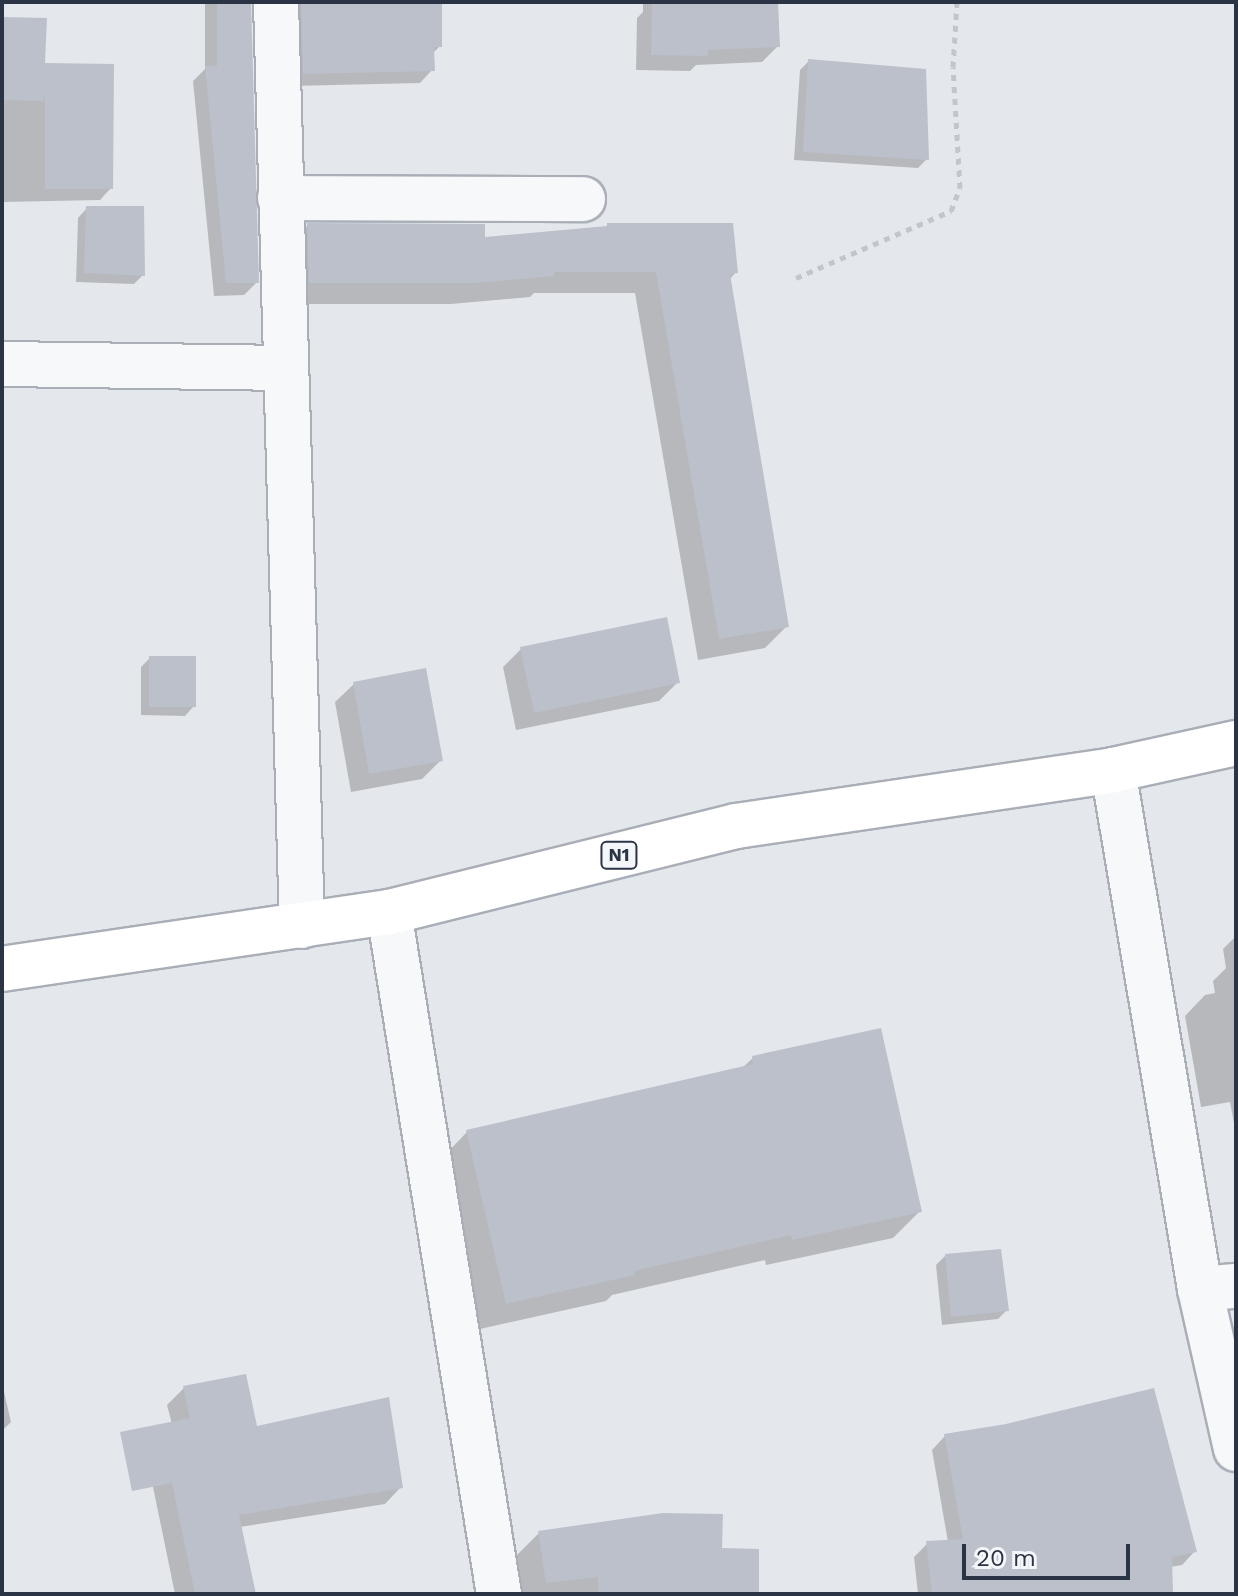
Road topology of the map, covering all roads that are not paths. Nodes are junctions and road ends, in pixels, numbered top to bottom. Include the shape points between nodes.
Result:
1 (276, 2) edge
2 (280, 198) junction
3 (583, 199) dead end
4 (2, 364) edge
5 (284, 368) junction
6 (1236, 743) edge
7 (1113, 770) junction
8 (389, 912) junction
9 (302, 926) junction
10 (2, 969) edge
11 (1218, 1287) edge
12 (1236, 1449) edge
13 (499, 1594) edge

1 - 2 street
2 - 3 street
2 - 5 street
4 - 5 street
5 - 9 street
6 - 7 highway, N1
7 - 8 highway, N1 via 736,826
7 - 11 street
8 - 9 highway, N1
8 - 13 street
9 - 10 highway, N1
11 - 12 street

